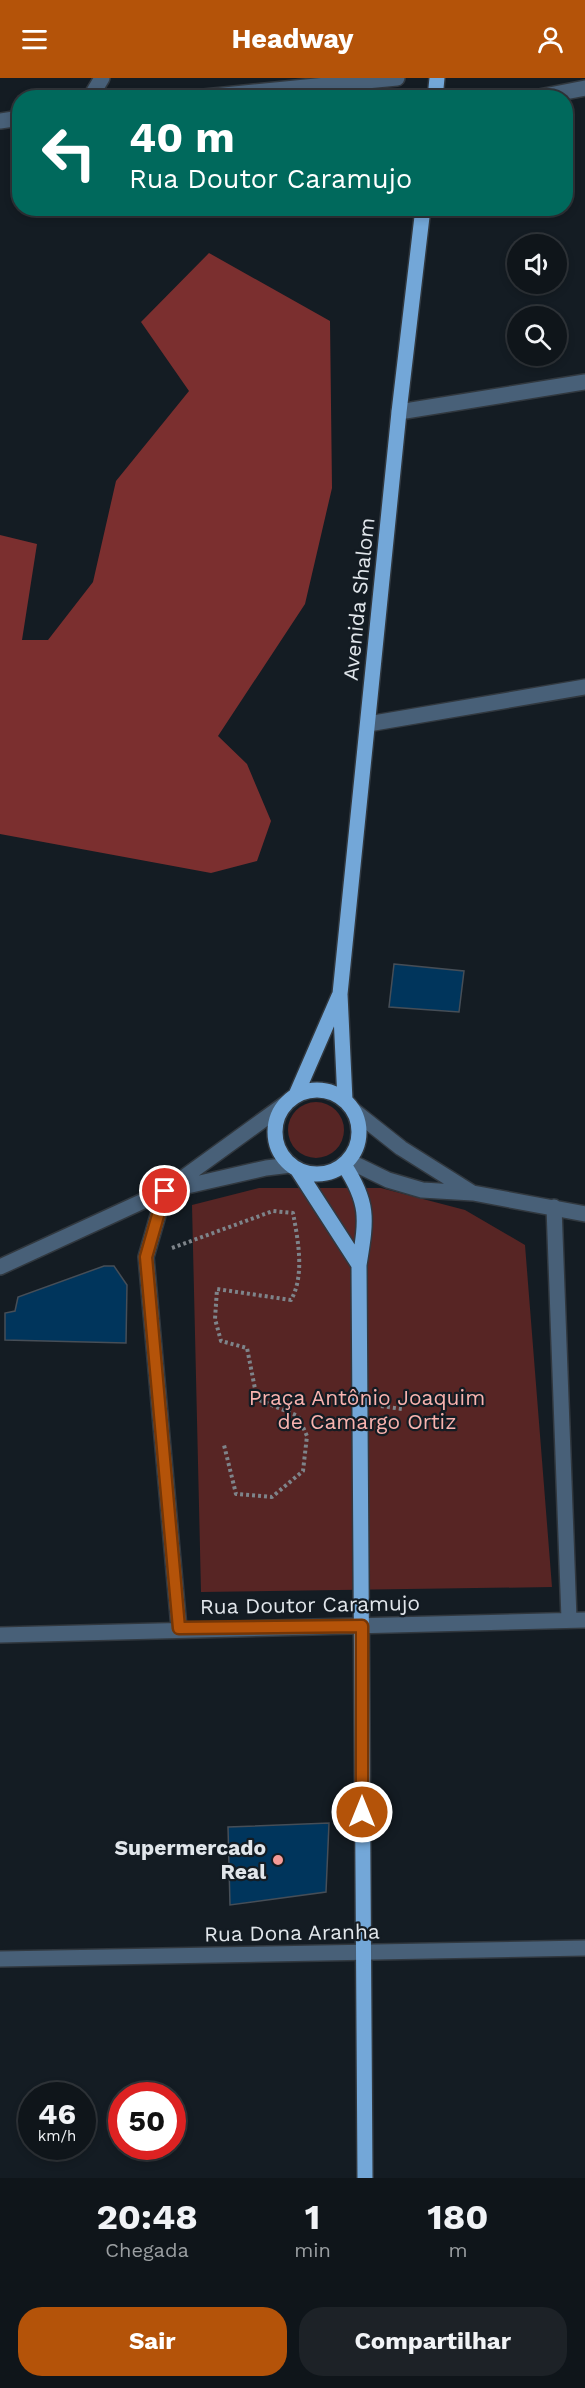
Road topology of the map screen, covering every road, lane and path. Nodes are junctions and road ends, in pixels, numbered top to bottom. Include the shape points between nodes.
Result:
1 (397, 78) edge
2 (275, 90) edge
3 (422, 216) edge
4 (585, 382) edge
5 (399, 412) junction
6 (585, 687) edge
7 (368, 724) junction
8 (340, 993) junction
9 (290, 1100) junction
10 (349, 1105) junction
11 (346, 1163) junction
12 (294, 1167) junction
13 (165, 1191) junction
14 (473, 1194) junction
15 (555, 1207) junction
16 (585, 1214) edge
17 (146, 1257) junction
18 (359, 1265) junction
19 (0, 1267) edge
20 (224, 1445) dead end
21 (569, 1620) junction
22 (585, 1620) edge
23 (362, 1626) junction
24 (179, 1628) junction
25 (0, 1635) edge
26 (585, 1948) edge
27 (362, 1952) junction
28 (0, 1959) edge
29 (365, 2178) edge

1 - 2 street
3 - 5 main road, Avenida Shalom
4 - 5 street
5 - 7 main road, Avenida Shalom
6 - 7 street
7 - 8 main road, Avenida Shalom
8 - 9 main road, Avenida Shalom
8 - 10 main road, Avenida Shalom
9 - 10 main road via 308,1090 321,1090 334,1093
9 - 12 main road via 277,1119 275,1136 279,1152
9 - 13 street
10 - 11 main road via 359,1127 357,1145
10 - 14 street via 401,1148
11 - 12 main road via 313,1175
11 - 14 street via 422,1190
11 - 18 main road via 360,1188 366,1220
12 - 13 street via 266,1168
12 - 18 main road
13 - 17 street
13 - 19 street
14 - 15 street
15 - 16 street
15 - 21 street
17 - 20 path via 273,1212 293,1213 298,1239 298,1288 291,1300 217,1289 215,1319 221,1341 247,1348 256,1399 298,1416 307,1436 303,1471 272,1497 236,1494
17 - 24 street
18 - 23 main road
21 - 22 street, Rua Doutor Caramujo
21 - 23 street, Rua Doutor Caramujo
23 - 24 street, Rua Doutor Caramujo
23 - 27 main road
24 - 25 street, Rua Doutor Caramujo
26 - 27 street, Rua Dona Aranha
27 - 28 street, Rua Dona Aranha
27 - 29 main road

